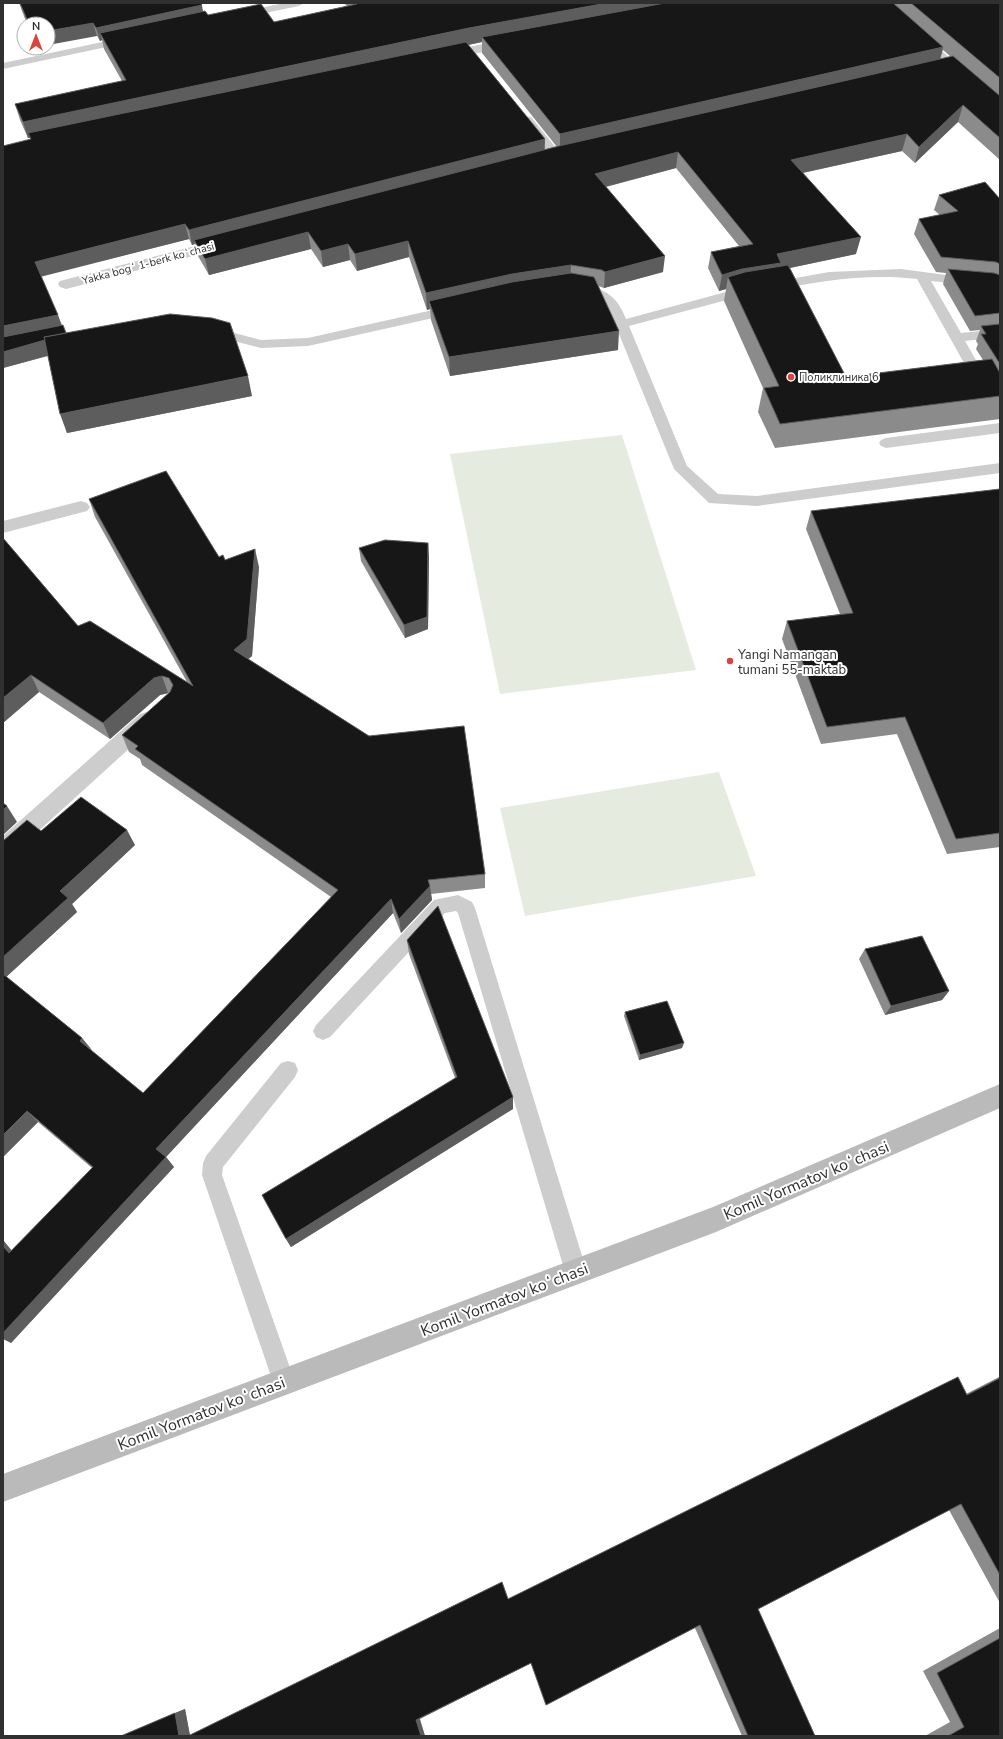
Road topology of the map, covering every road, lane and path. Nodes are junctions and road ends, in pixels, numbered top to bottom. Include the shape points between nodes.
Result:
1 (299, 3) edge
2 (878, 3) edge
3 (229, 18) edge
4 (136, 38) edge
5 (524, 40) edge
6 (470, 50) junction
7 (431, 58) edge
8 (479, 62) edge
9 (3, 66) edge
10 (952, 66) junction
11 (937, 70) edge
12 (1000, 108) edge
13 (518, 110) edge
14 (571, 154) edge
15 (556, 157) junction
16 (540, 161) edge
17 (242, 238) edge
18 (922, 276) junction
19 (66, 284) dead end
20 (1000, 286) edge
21 (570, 287) edge
22 (466, 306) edge
23 (622, 324) junction
24 (196, 330) edge
25 (1000, 333) edge
26 (957, 338) junction
27 (978, 376) edge
28 (1000, 428) edge
29 (886, 443) edge
30 (1000, 468) edge
31 (81, 507) dead end
32 (3, 527) edge
33 (162, 707) edge
34 (3, 849) edge
35 (323, 1031) dead end
36 (288, 1070) dead end
37 (1000, 1096) edge
38 (576, 1272) junction
39 (284, 1382) junction
40 (3, 1488) edge

1 - 3 lane
2 - 10 street
4 - 9 lane
5 - 6 street
6 - 7 street
6 - 8 street
10 - 11 street
10 - 12 street
13 - 15 street
14 - 15 street
15 - 16 street
17 - 19 street, Yakka bogʻ 1-berk koʻchasi
18 - 20 lane
18 - 23 lane via 901,273 829,276 739,292
18 - 26 lane
21 - 23 lane via 596,291 614,305
22 - 24 lane via 308,342 261,344 218,332
23 - 30 lane via 681,469 714,498 757,501
25 - 26 lane
26 - 27 lane
28 - 29 lane
31 - 32 street
33 - 34 street
35 - 38 lane via 440,906 458,903 466,908
36 - 39 lane via 213,1162 212,1175
37 - 38 street, Komil Yormatov koʻchasi via 716,1219
38 - 39 street, Komil Yormatov koʻchasi
39 - 40 street, Komil Yormatov koʻchasi

